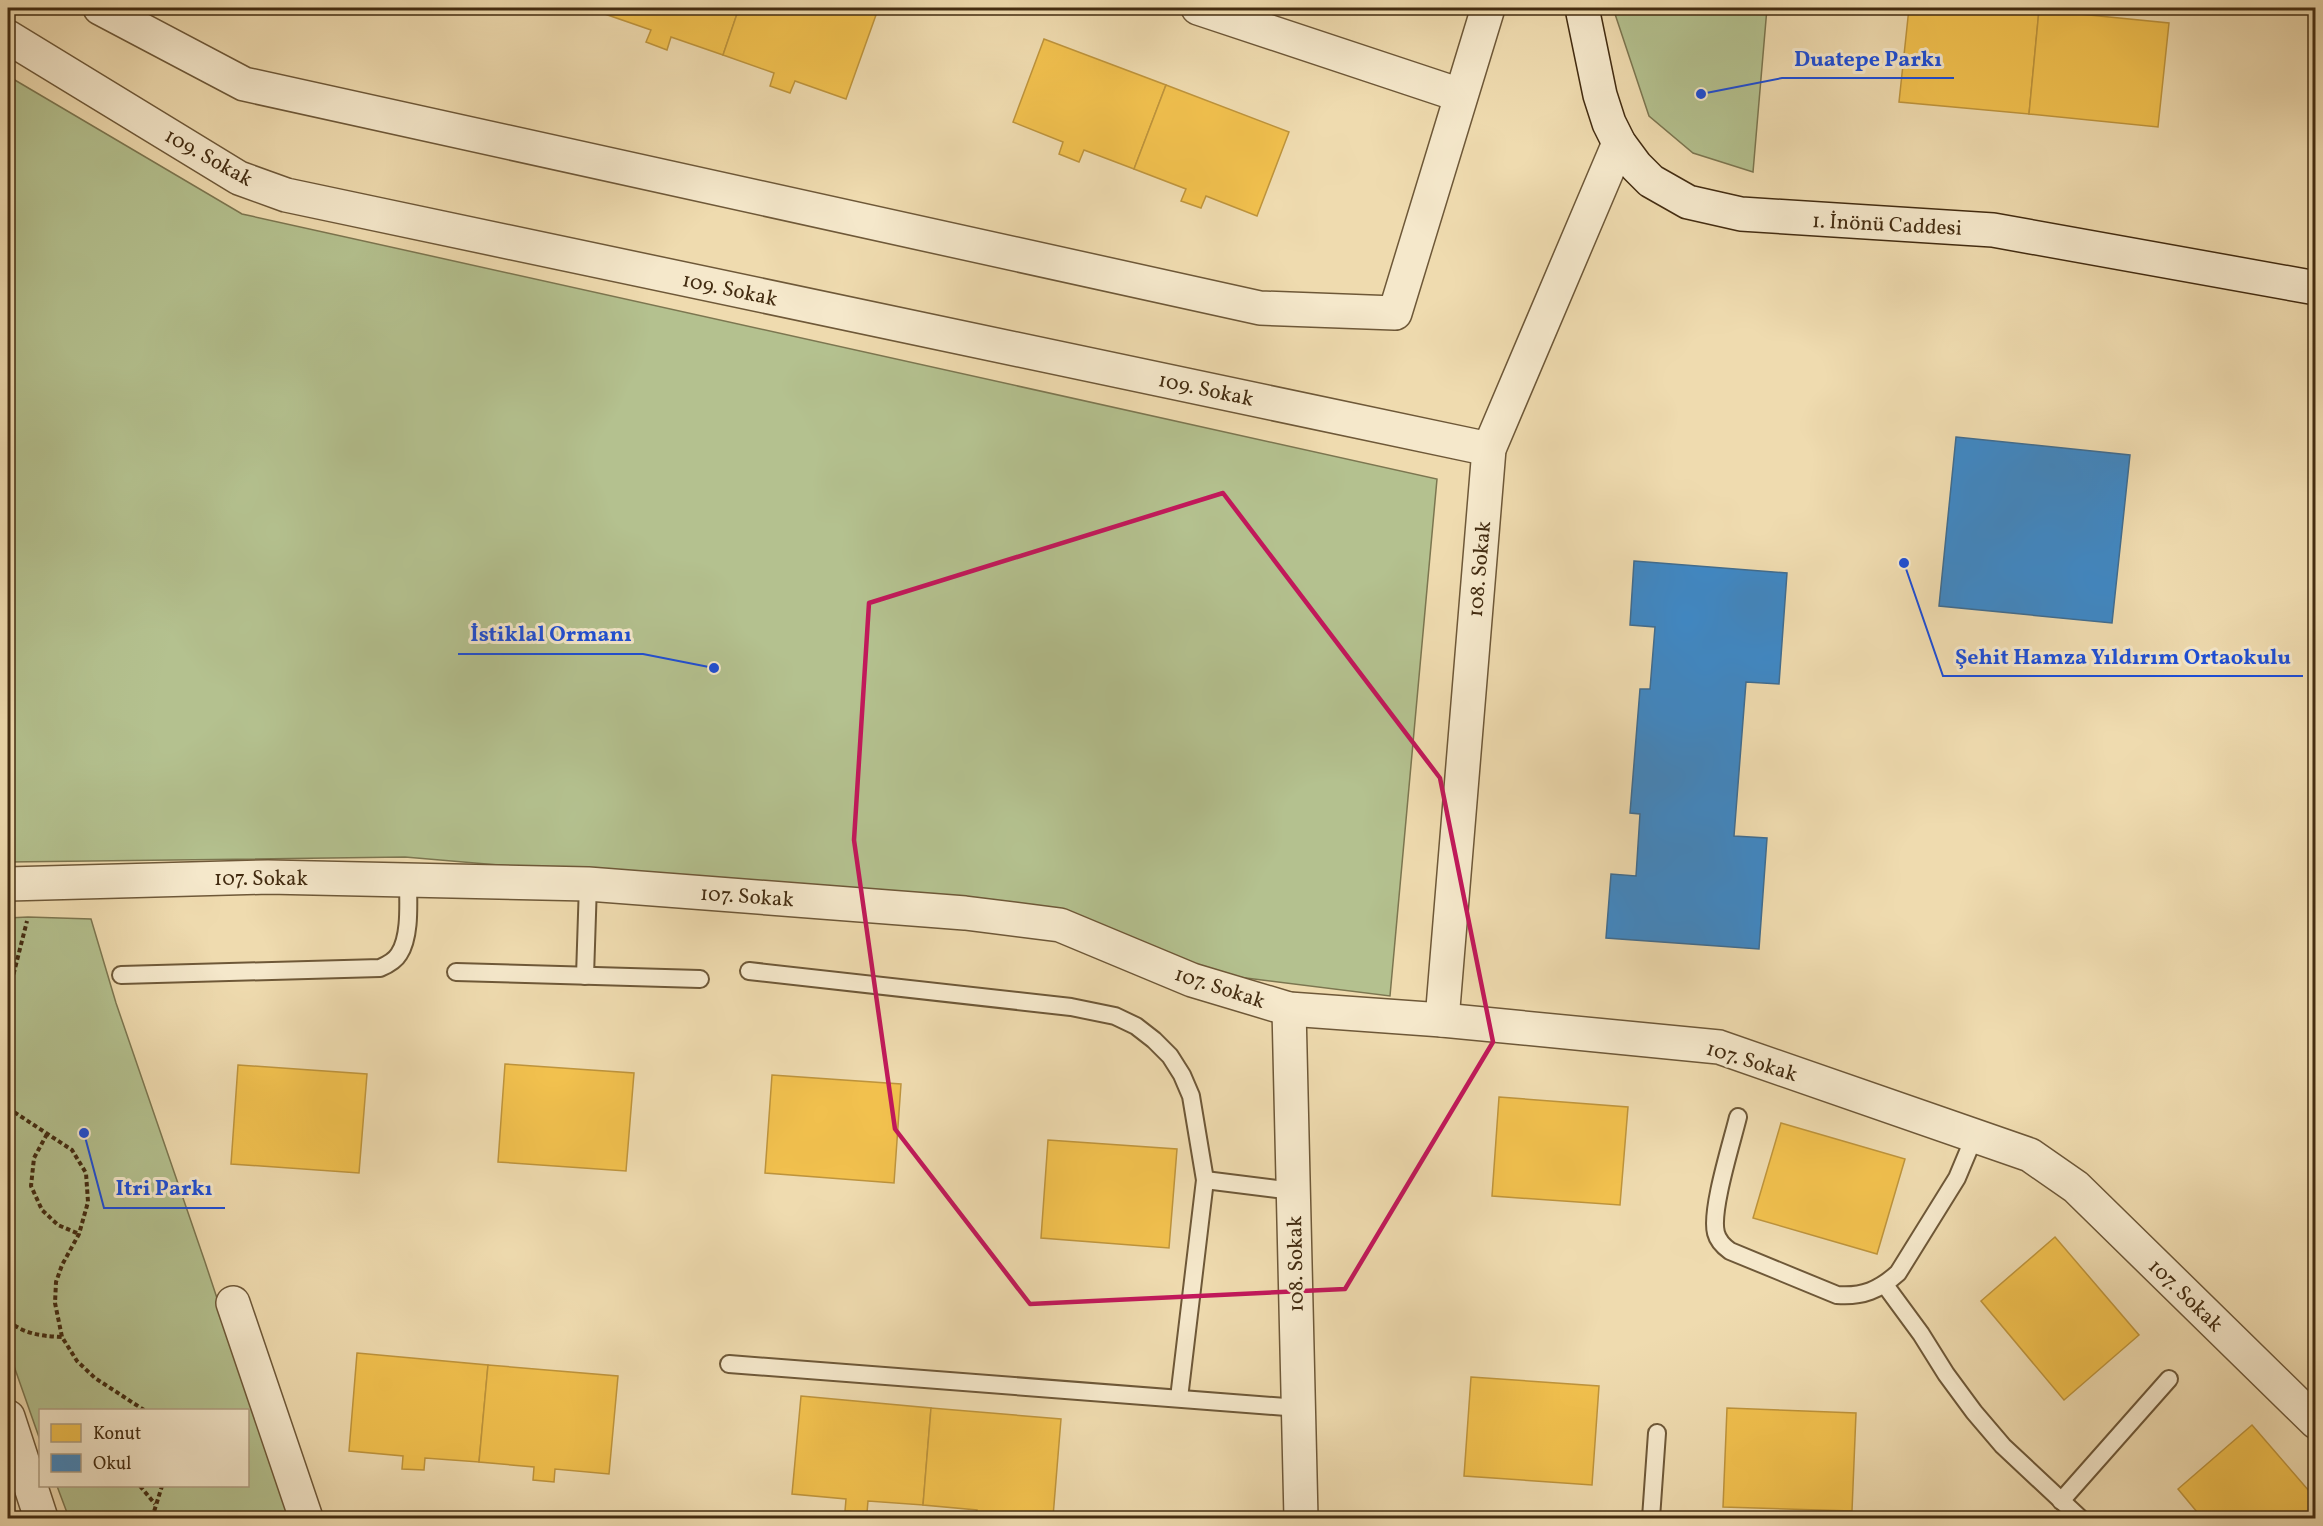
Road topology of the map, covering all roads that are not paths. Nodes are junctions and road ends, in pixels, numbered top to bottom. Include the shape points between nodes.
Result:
1 (100, 8) edge
2 (1198, 8) edge
3 (1488, 8) edge
4 (1582, 8) edge
5 (8, 37) edge
6 (1460, 95) junction
7 (1619, 143) junction
8 (2316, 288) edge
9 (1488, 448) junction
10 (408, 880) junction
11 (20, 884) edge
12 (588, 884) junction
13 (749, 971) dead end
14 (456, 972) dead end
15 (121, 975) dead end
16 (585, 976) junction
17 (700, 979) dead end
18 (1289, 1009) junction
19 (1442, 1020) junction
20 (1738, 1117) dead end
21 (1975, 1134) junction
22 (1205, 1180) junction
23 (1293, 1191) junction
24 (1885, 1285) junction
25 (233, 1303) dead end
26 (729, 1364) dead end
27 (2169, 1379) dead end
28 (1179, 1398) junction
29 (1299, 1408) junction
30 (8, 1417) edge
31 (2316, 1422) edge
32 (1657, 1433) dead end
33 (2061, 1501) junction
34 (42, 1518) edge
35 (306, 1518) edge
36 (1301, 1518) edge
37 (1651, 1518) edge
38 (2080, 1518) edge

1 - 6 street via 244,84 1260,308 1395,313
2 - 6 street
3 - 6 street
4 - 7 street, 1. İnönü Caddesi via 1600,95
5 - 9 street, 109. Sokak via 239,178 286,195
7 - 8 street, 1. İnönü Caddesi via 1651,181 1688,202 1713,209 1775,217 1993,230
7 - 9 street, 108. Sokak
9 - 19 street, 108. Sokak
10 - 11 street, 107. Sokak via 268,877
10 - 12 street, 107. Sokak
10 - 15 lane via 403,945 399,956 380,968
12 - 16 lane
12 - 18 street, 107. Sokak via 965,913 1060,925 1192,980
13 - 22 lane via 1071,1007 1115,1016 1154,1040 1182,1075 1191,1096
14 - 16 lane
16 - 17 lane
18 - 19 street, 107. Sokak
18 - 23 street, 108. Sokak
19 - 21 street, 107. Sokak via 1719,1047
20 - 24 lane via 1716,1207 1720,1243 1730,1251 1837,1295 1869,1293
21 - 24 lane via 1957,1178 1898,1273
21 - 31 street, 107. Sokak via 2030,1155 2076,1187
22 - 23 lane
22 - 28 lane
23 - 29 street, 108. Sokak
24 - 33 lane via 1974,1412 2003,1446
25 - 35 street
26 - 28 lane
27 - 33 lane
28 - 29 lane
29 - 36 street, 108. Sokak
30 - 34 street
32 - 37 lane
33 - 38 lane

